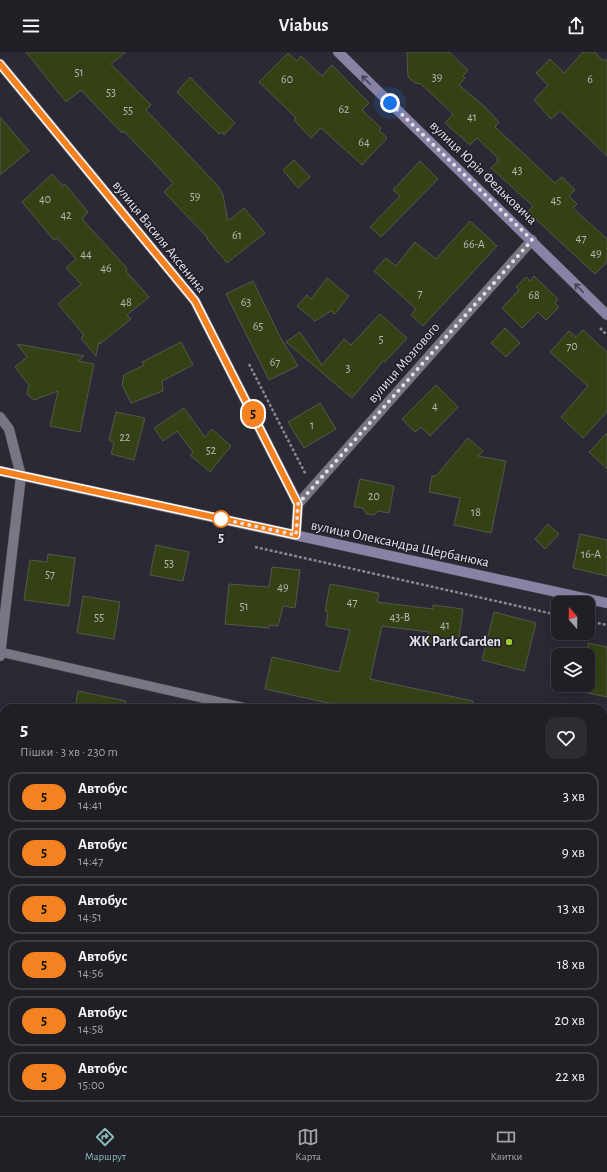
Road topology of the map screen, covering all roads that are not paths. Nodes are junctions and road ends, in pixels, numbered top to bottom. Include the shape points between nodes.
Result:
1 (338, 52) edge
2 (0, 64) edge
3 (532, 240) junction
4 (607, 315) edge
5 (0, 417) edge
6 (0, 471) edge
7 (21, 476) junction
8 (298, 504) junction
9 (296, 535) junction
10 (607, 603) edge
11 (0, 652) edge
12 (0, 656) edge
13 (228, 704) edge

3 -> 1 street, вулиця Юрія Федьковича
2 - 8 street, вулиця Василя Аксенина via 195,301
4 -> 3 street, вулиця Юрія Федьковича
3 - 8 street, вулиця Мозгового
5 - 7 street via 9,429
6 - 7 street, вулиця Олександра Щербанюка
7 - 9 street, вулиця Олександра Щербанюка
7 - 11 street
8 - 9 street
9 - 10 street, вулиця Олександра Щербанюка
11 - 12 street
11 - 13 lane

